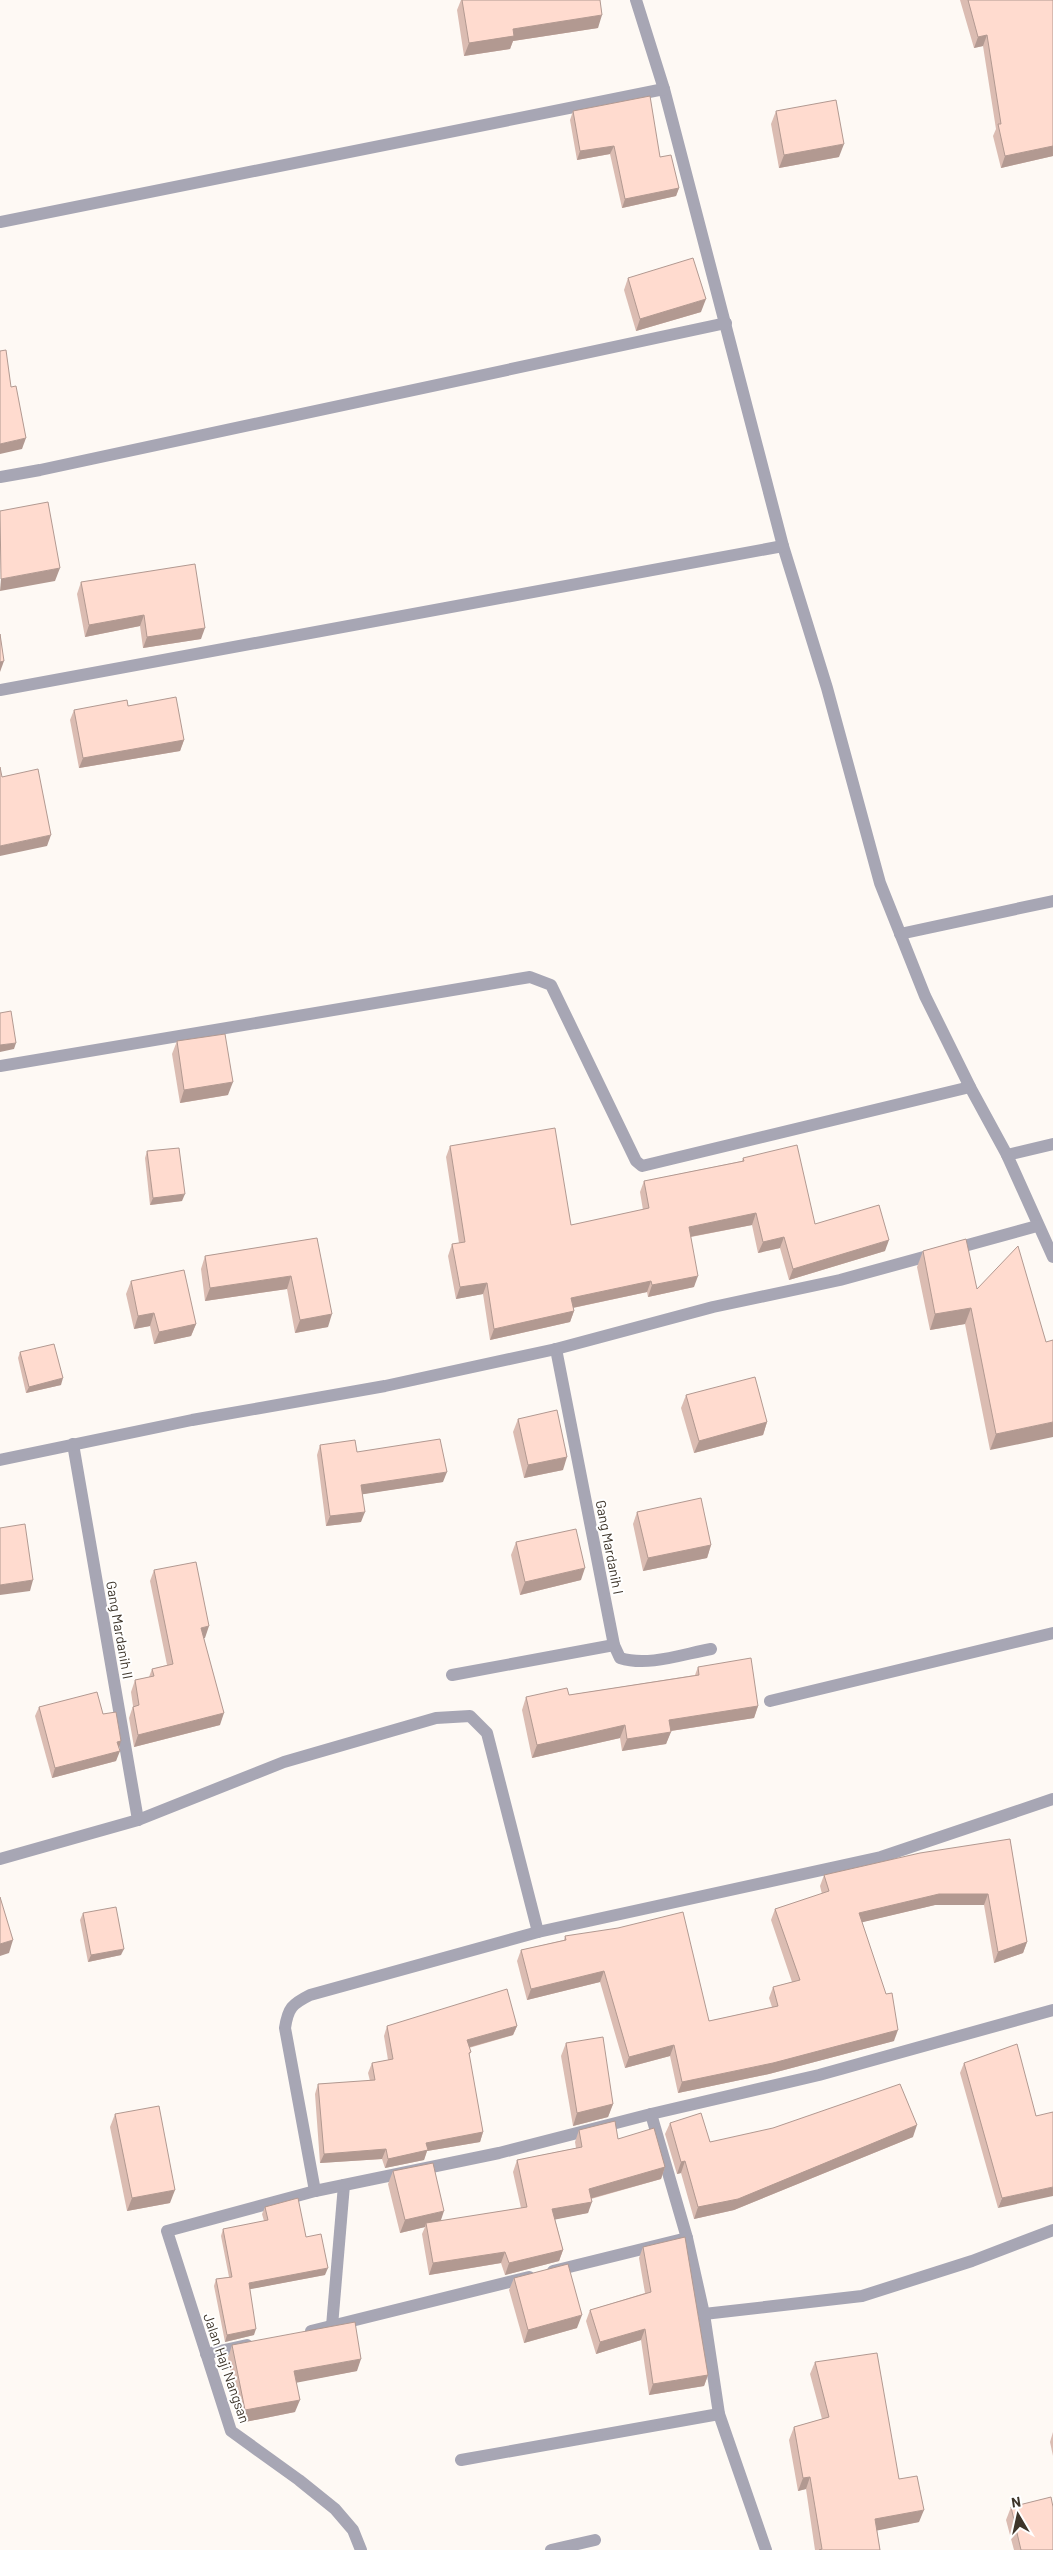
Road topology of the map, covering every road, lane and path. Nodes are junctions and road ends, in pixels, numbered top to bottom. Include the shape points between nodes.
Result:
1 (636, 0) edge
2 (664, 89) junction
3 (0, 222) edge
4 (726, 323) junction
5 (0, 477) edge
6 (783, 546) junction
7 (0, 690) edge
8 (1053, 902) edge
9 (900, 934) junction
10 (0, 1066) edge
11 (970, 1087) junction
12 (1053, 1144) edge
13 (1007, 1155) junction
14 (1037, 1226) junction
15 (1053, 1257) edge
16 (556, 1349) junction
17 (73, 1444) junction
18 (0, 1460) edge
19 (1053, 1633) edge
20 (614, 1645) junction
21 (711, 1649) dead end
22 (452, 1675) dead end
23 (770, 1701) dead end
24 (1053, 1799) edge
25 (138, 1820) junction
26 (0, 1859) edge
27 (538, 1932) junction
28 (1053, 2010) edge
29 (651, 2114) junction
30 (344, 2185) junction
31 (314, 2191) junction
32 (1053, 2230) edge
33 (687, 2238) junction
34 (704, 2314) junction
35 (332, 2326) junction
36 (303, 2333) edge
37 (264, 2341) edge
38 (206, 2354) junction
39 (719, 2414) junction
40 (461, 2460) dead end
41 (595, 2540) dead end
42 (361, 2550) edge
43 (551, 2550) edge
44 (766, 2550) edge

1 - 2 street
2 - 3 street
2 - 4 street
4 - 5 street
4 - 6 street
6 - 7 street
6 - 9 street via 827,688 880,883
8 - 9 street
9 - 11 street via 925,996
10 - 11 street via 530,977 551,985 636,1161 642,1166
11 - 13 street
12 - 13 street
13 - 14 street
14 - 15 street
14 - 16 street via 840,1280 713,1307
16 - 17 street via 385,1386
16 - 20 street, Gang Mardanih I
17 - 18 street
17 - 25 street, Gang Mardanih II
19 - 23 street
20 - 21 street via 620,1658 631,1662
20 - 22 street
24 - 27 street via 881,1857
25 - 26 street
25 - 27 street via 284,1762 436,1718 470,1716 486,1733
27 - 31 street via 310,1996 294,2004 285,2028
28 - 29 street via 819,2076
29 - 30 street via 499,2153
29 - 33 street
30 - 31 street
30 - 35 street
31 - 38 street, Jalan Haji Nangsan via 167,2231
32 - 34 street via 972,2261 862,2296
33 - 34 street
33 - 35 street
34 - 39 street
35 - 36 street
37 - 38 street
38 - 42 street, Jalan Haji Nangsan via 231,2432 335,2509 353,2530
39 - 40 street
39 - 44 street
41 - 43 street

